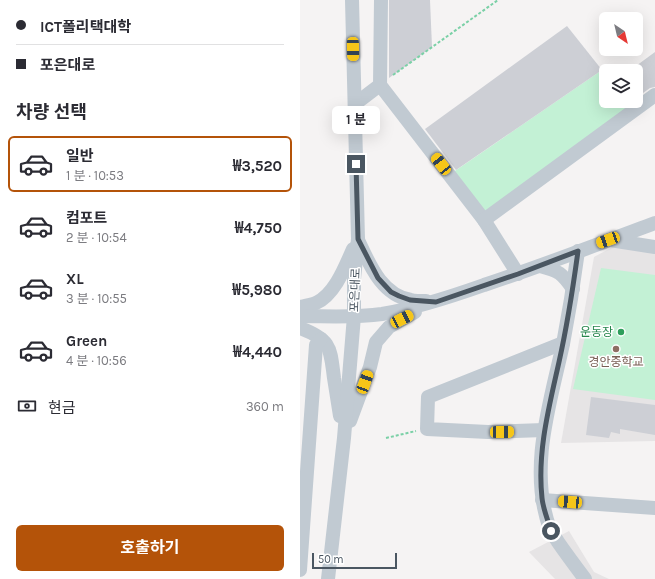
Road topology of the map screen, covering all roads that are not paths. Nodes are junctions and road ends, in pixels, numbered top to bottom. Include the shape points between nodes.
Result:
1 (352, 0) edge
2 (381, 0) edge
3 (380, 85) junction
4 (655, 95) edge
5 (354, 104) junction
6 (484, 220) junction
7 (655, 222) edge
8 (358, 239) junction
9 (608, 240) junction
10 (655, 247) edge
11 (578, 251) junction
12 (540, 266) junction
13 (518, 274) junction
14 (573, 289) junction
15 (436, 302) junction
16 (300, 307) edge
17 (300, 316) edge
18 (354, 316) junction
19 (300, 328) edge
20 (321, 339) junction
21 (563, 343) junction
22 (544, 430) junction
23 (344, 438) junction
24 (542, 500) junction
25 (655, 508) edge
26 (300, 570) edge
27 (328, 579) edge
28 (585, 579) edge

1 - 5 street, 포은대로
2 - 3 street
3 - 5 street
3 - 6 street
4 - 6 street
5 - 8 street, 포은대로
6 - 13 street
7 - 9 street
8 - 15 street via 378,278 391,292 410,300
8 - 16 street via 330,291 315,303
8 - 18 street, 포은대로
9 - 10 street
9 - 11 street
11 - 12 street
11 - 14 street
12 - 13 street
12 - 14 street via 557,271
13 - 15 street
14 - 21 street
15 - 18 street via 405,310
15 - 23 street via 389,327 376,342 370,368
17 - 18 street
18 - 23 street, 포은대로
19 - 20 street
20 - 23 street via 331,352
20 - 26 street via 316,345
21 - 22 street
21 - 22 street via 428,397 427,429 488,432
22 - 24 street via 540,471
23 - 27 street, 포은대로
24 - 25 street
24 - 28 street via 551,531

